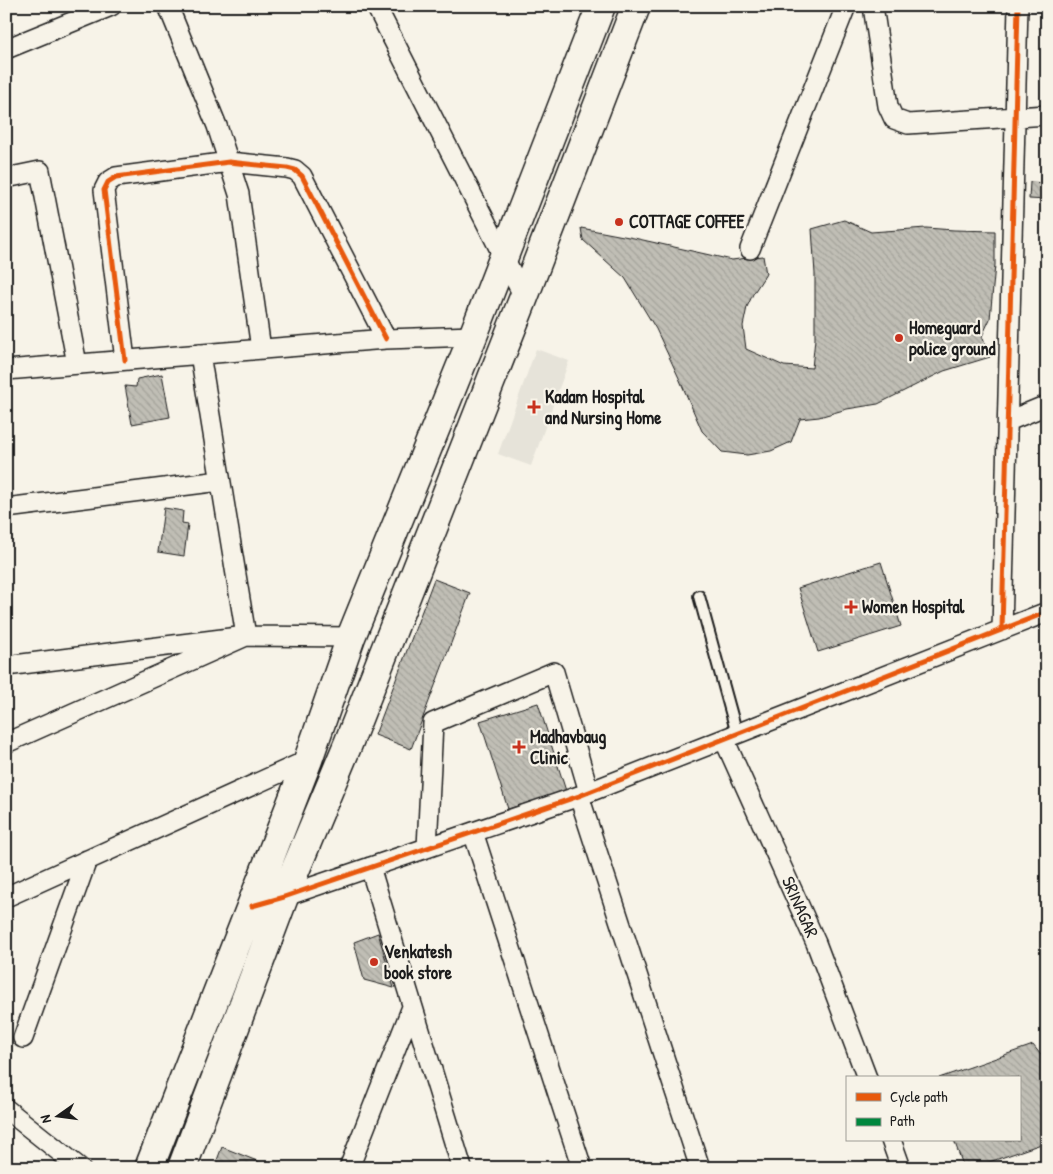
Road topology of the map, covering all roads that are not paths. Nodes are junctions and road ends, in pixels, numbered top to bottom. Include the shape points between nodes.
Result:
1 (111, 6) edge
2 (168, 6) edge
3 (601, 6) edge
4 (636, 6) edge
5 (846, 6) edge
6 (873, 6) edge
7 (1018, 6) edge
8 (378, 8) edge
9 (6, 49) edge
10 (1047, 115) edge
11 (1016, 117) junction
12 (229, 162) junction
13 (6, 178) edge
14 (750, 249) dead end
15 (504, 256) junction
16 (524, 297) junction
17 (473, 336) junction
18 (386, 339) junction
19 (261, 349) junction
20 (200, 354) junction
21 (125, 360) junction
22 (77, 364) junction
23 (6, 370) edge
24 (1047, 405) edge
25 (1008, 421) junction
26 (220, 481) junction
27 (6, 508) edge
28 (699, 596) dead end
29 (1047, 612) edge
30 (1002, 630) junction
31 (246, 636) junction
32 (351, 637) junction
33 (6, 666) edge
34 (731, 736) junction
35 (6, 743) edge
36 (308, 760) junction
37 (584, 794) junction
38 (472, 832) junction
39 (427, 848) junction
40 (87, 860) junction
41 (370, 867) junction
42 (6, 897) edge
43 (284, 897) junction
44 (252, 906) junction
45 (412, 1007) junction
46 (23, 1038) dead end
47 (866, 1076) edge
48 (6, 1109) edge
49 (892, 1142) edge
50 (80, 1168) edge
51 (149, 1168) edge
52 (182, 1168) edge
53 (349, 1168) edge
54 (462, 1168) edge
55 (582, 1168) edge
56 (700, 1168) edge
57 (901, 1168) edge

1 - 9 street
2 - 12 street
3 - 15 main road
4 - 16 main road
5 - 14 street
6 - 11 street via 888,106 894,119 908,124
7 - 11 street
8 - 15 street
10 - 11 street
11 - 25 street
12 - 18 street via 287,168 302,176
12 - 19 street via 239,194
12 - 21 street via 116,177 108,182 104,190
13 - 22 street via 40,171
15 - 16 street
15 - 17 main road
16 - 43 main road via 348,744
17 - 18 street
17 - 32 main road
18 - 19 street
19 - 20 street
20 - 21 street
20 - 26 street
21 - 22 street
22 - 23 street
24 - 25 street
25 - 30 street
26 - 27 street
26 - 31 street
28 - 34 lane
29 - 30 street
30 - 34 street
31 - 32 street
31 - 33 street
31 - 35 street
32 - 36 main road
34 - 37 street
34 - 47 street, SRINAGAR
36 - 40 street
36 - 44 main road
37 - 38 street
37 - 39 street via 554,672 433,723
37 - 56 street
38 - 39 street
38 - 55 street
39 - 41 street
40 - 42 street
40 - 46 street
41 - 43 street
41 - 45 street
43 - 44 street
43 - 52 main road
44 - 51 main road
45 - 53 street
45 - 54 street
48 - 50 street
49 - 57 street

